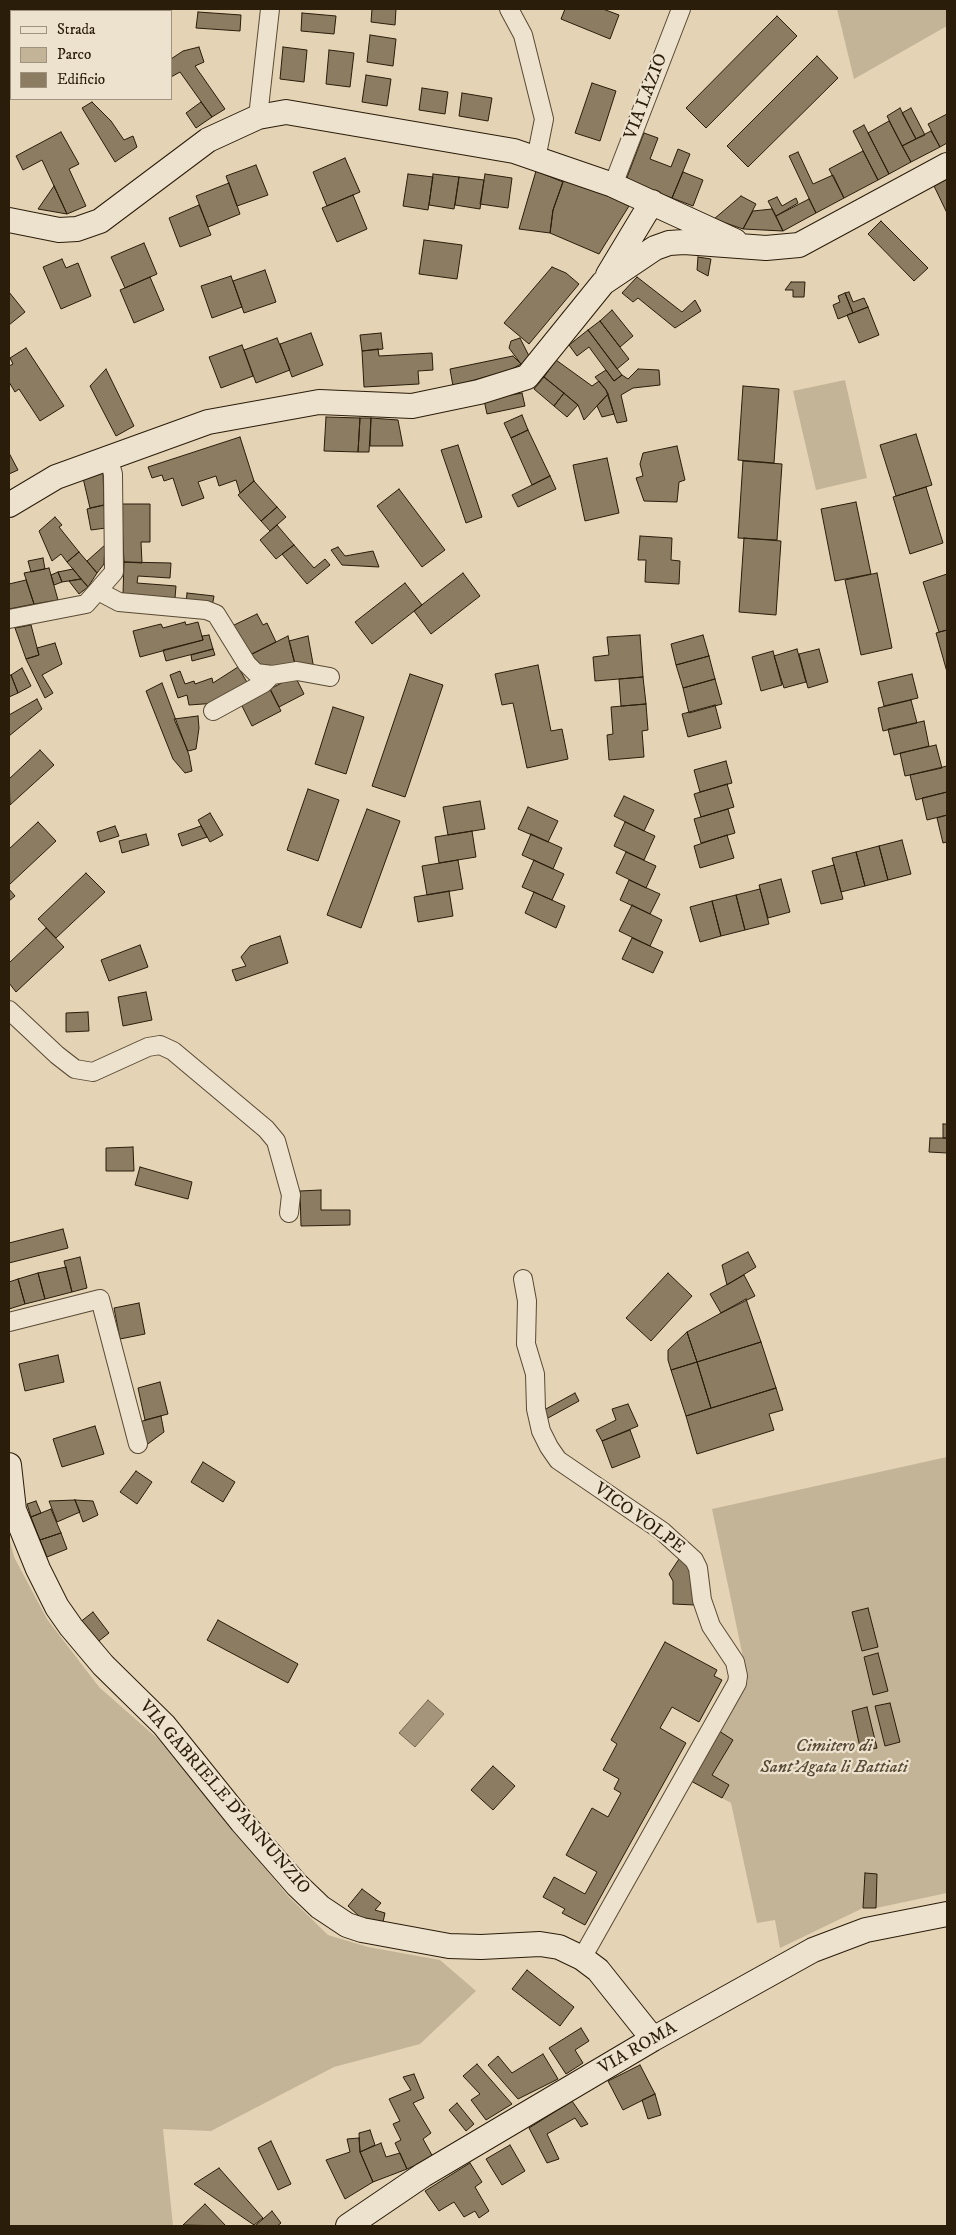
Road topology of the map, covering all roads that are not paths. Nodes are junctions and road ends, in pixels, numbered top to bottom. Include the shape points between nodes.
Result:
1 (270, 9) edge
2 (509, 9) edge
3 (681, 9) edge
4 (258, 117) junction
5 (536, 159) junction
6 (947, 164) edge
7 (612, 186) junction
8 (652, 202) junction
9 (9, 220) edge
10 (749, 246) junction
11 (603, 283) junction
12 (108, 457) junction
13 (9, 505) edge
14 (98, 591) junction
15 (9, 619) edge
16 (272, 675) junction
17 (330, 677) dead end
18 (212, 712) dead end
19 (9, 1010) edge
20 (289, 1212) dead end
21 (523, 1279) dead end
22 (9, 1322) edge
23 (138, 1444) dead end
24 (9, 1465) edge
25 (947, 1914) edge
26 (582, 1958) junction
27 (653, 2039) junction
28 (348, 2226) edge

1 - 4 street
2 - 5 street via 523,35 544,119
3 - 7 street, VIA LAZIO
4 - 5 main road via 286,112 514,151
4 - 9 main road via 208,140 100,221 77,229 59,230
5 - 7 main road
6 - 10 main road via 799,245 780,248
7 - 8 main road
8 - 10 main road
8 - 11 main road
10 - 11 main road via 669,243 642,255
11 - 12 main road via 527,377 479,392 412,406 319,402 216,420
12 - 13 main road via 56,477
12 - 14 street via 113,474 114,572
14 - 15 street via 86,604
14 - 16 street via 120,602 206,610 216,614 247,664 256,673
16 - 17 street via 297,671
16 - 18 street via 264,683
19 - 20 street via 75,1069 93,1072 160,1045 173,1051 276,1141 291,1195
21 - 26 street, VICO VOLPE via 527,1301 526,1344 535,1374 536,1409 541,1431 558,1460 662,1531 694,1560 711,1626 735,1662 738,1676 737,1683
22 - 23 street via 100,1298
24 - 26 main road, VIA GABRIELE D'ANNUNZIO via 14,1510 38,1569 71,1627 103,1665 164,1725 242,1822 320,1907 347,1925 362,1930 449,1946 540,1944 559,1947
25 - 27 main road, VIA ROMA via 866,1930 814,1950
26 - 27 main road, VIA GABRIELE D'ANNUNZIO via 608,1981
27 - 28 main road, VIA ROMA via 423,2175

